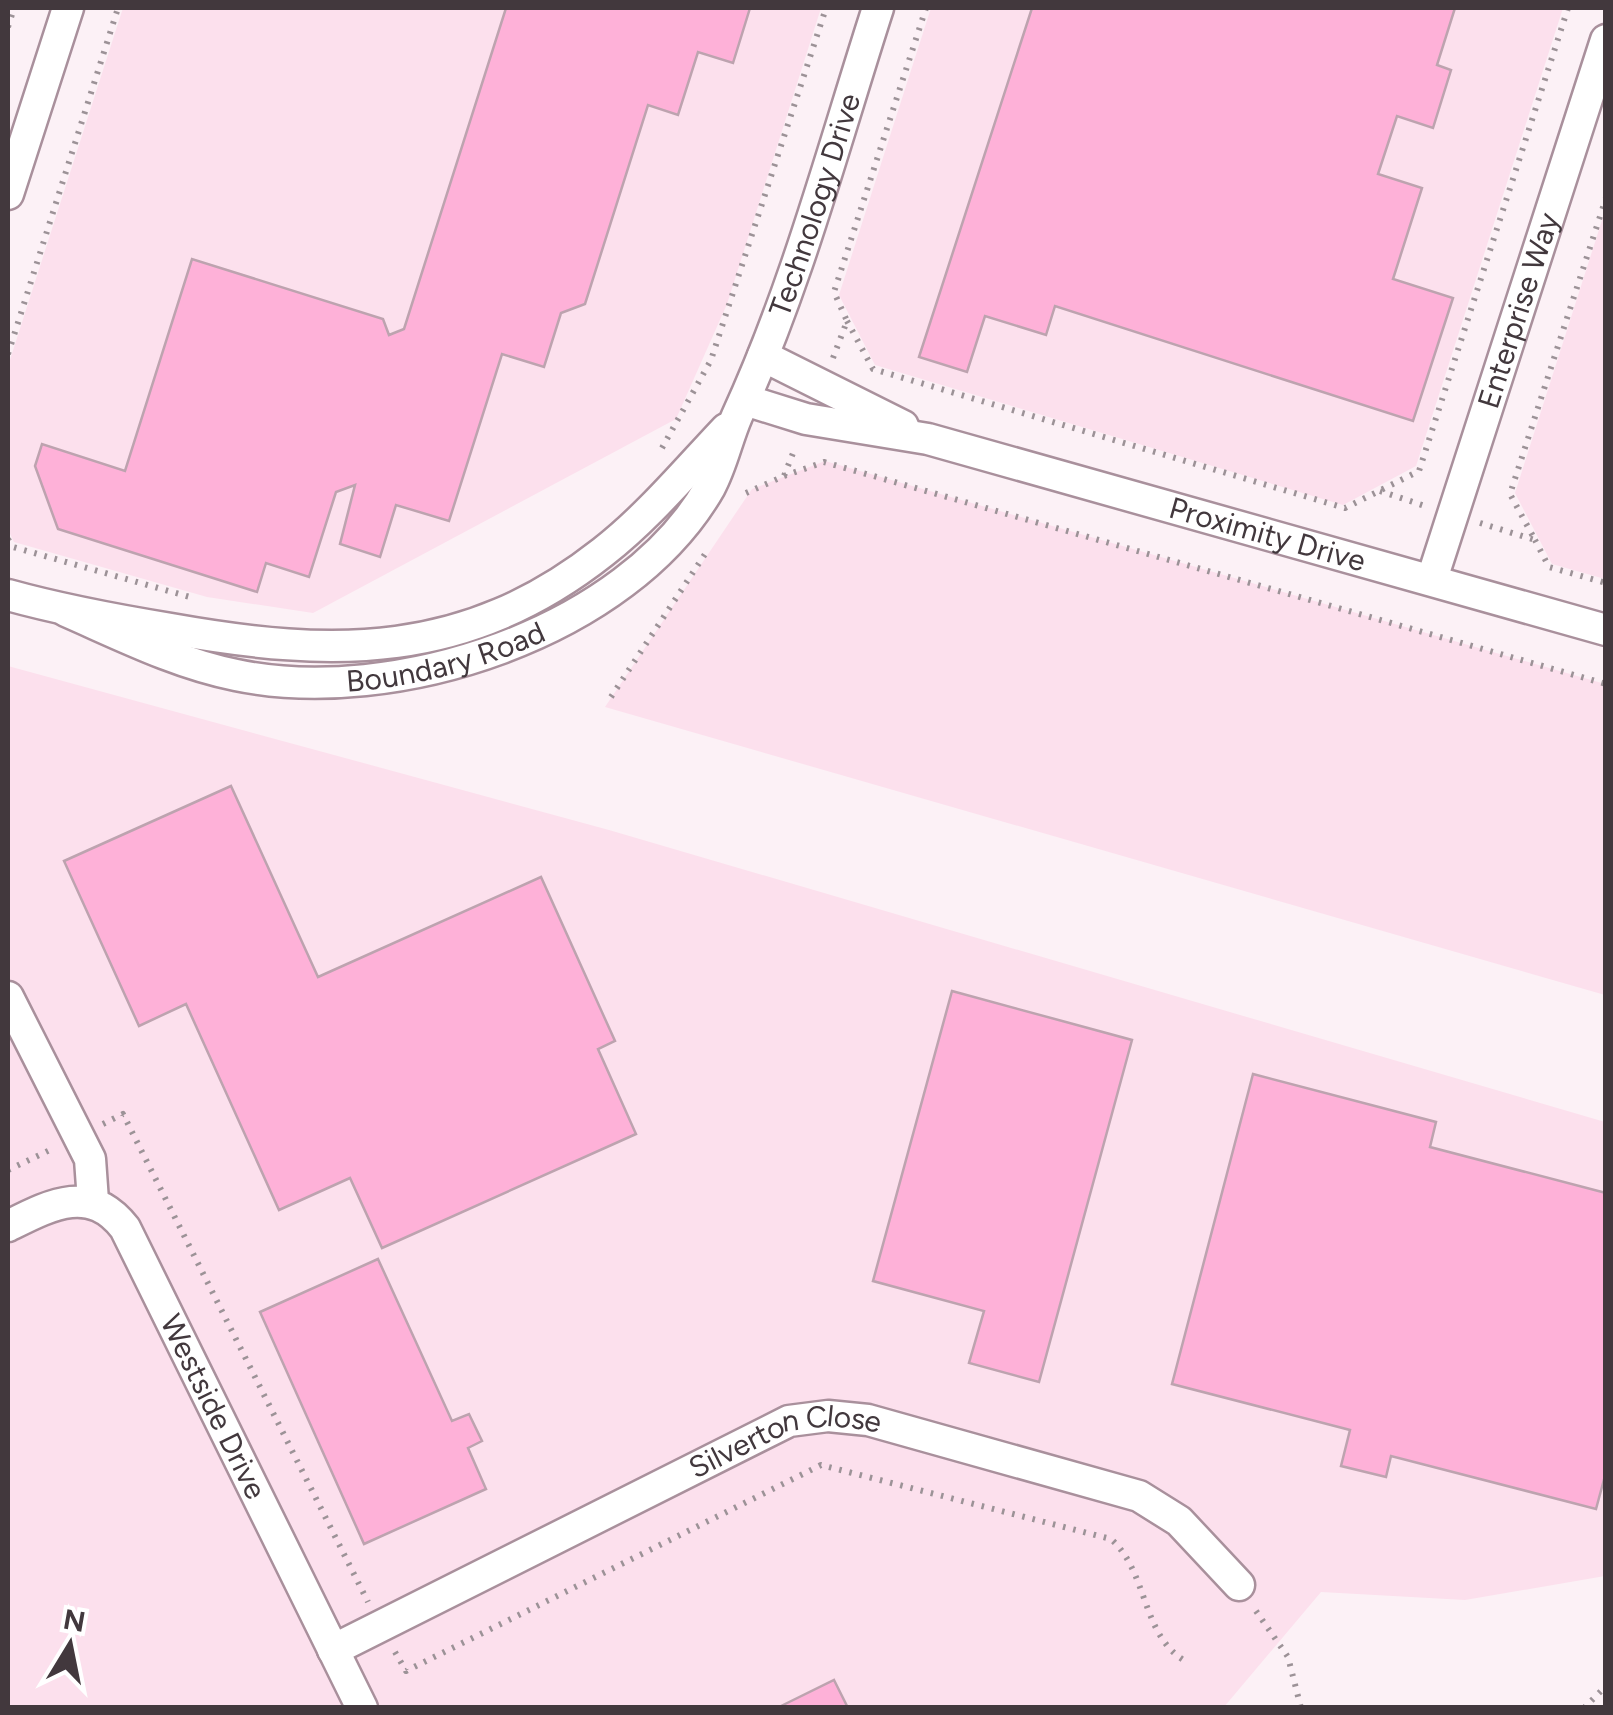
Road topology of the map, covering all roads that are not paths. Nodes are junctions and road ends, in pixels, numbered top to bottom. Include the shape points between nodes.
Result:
1 (68, 8) edge
2 (878, 8) edge
3 (1606, 40) edge
4 (8, 194) edge
5 (763, 356) junction
6 (740, 410) junction
7 (928, 438) junction
8 (1432, 579) junction
9 (8, 596) edge
10 (66, 611) junction
11 (1606, 630) edge
12 (8, 997) edge
13 (93, 1202) junction
14 (8, 1226) edge
15 (1239, 1585) road end
16 (332, 1650) junction
17 (362, 1708) edge

1 - 4 street
2 - 5 street, Technology Drive
3 - 8 street, Enterprise Way
5 - 6 street, Technology Drive
5 - 7 street, Proximity Drive
6 - 7 street, Proximity Drive
6 - 10 street, Boundary Road via 604,552 549,590 444,633 395,644 300,648
6 - 10 street, Boundary Road via 710,486 642,564 572,615 508,646 408,676 296,682 240,676 188,664
7 - 8 street, Proximity Drive
8 - 11 street, Proximity Drive
9 - 10 street, Boundary Road
12 - 13 street via 79,1136 93,1170
13 - 14 street via 64,1201
13 - 16 street, Westside Drive via 126,1228
15 - 16 street, Silverton Close via 1179,1521 1138,1496 868,1420 828,1416 789,1421
16 - 17 street, Westside Drive

